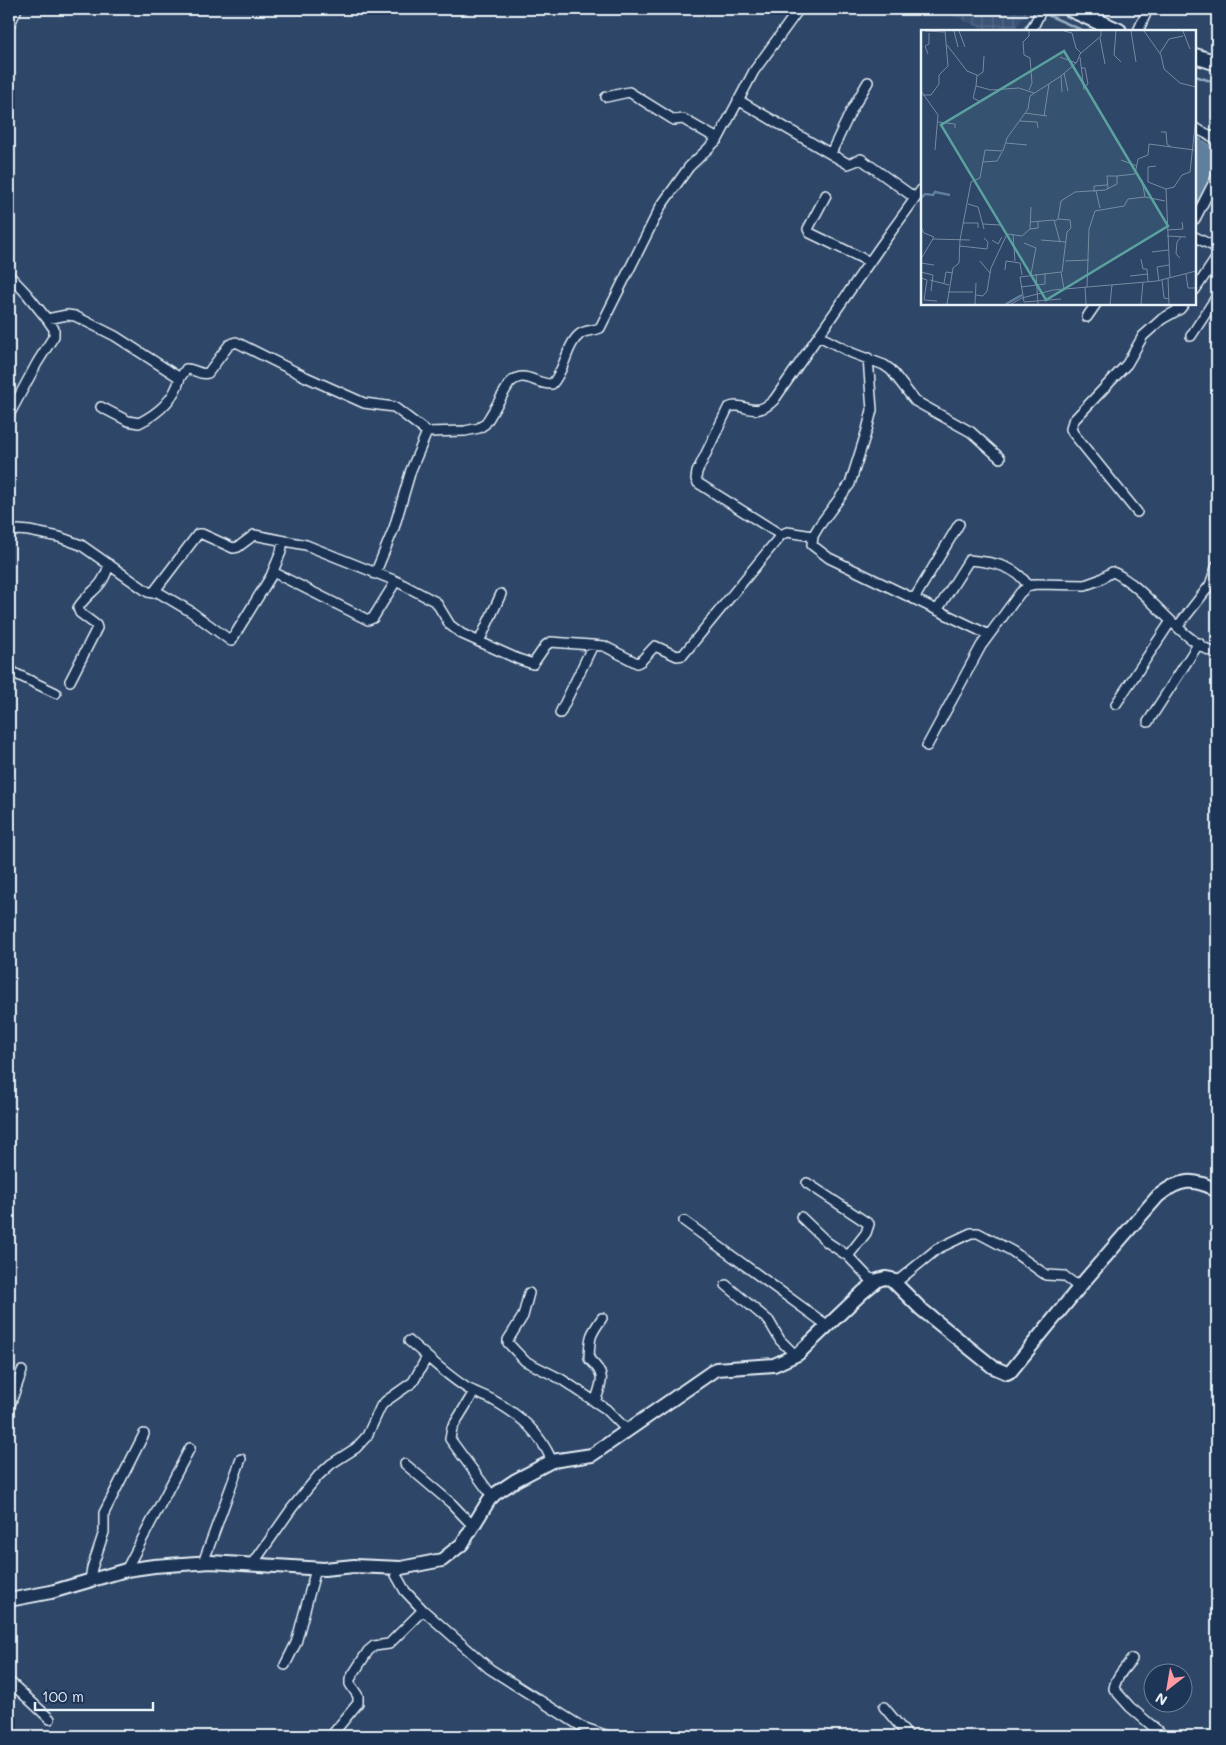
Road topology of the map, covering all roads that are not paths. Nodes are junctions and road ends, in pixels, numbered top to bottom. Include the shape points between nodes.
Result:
1 (17, 9) edge
2 (799, 9) edge
3 (1148, 9) edge
4 (1075, 10) edge
5 (1041, 11) edge
6 (9, 26) edge
7 (1032, 30) edge
8 (1117, 30) edge
9 (1138, 30) edge
10 (1196, 56) edge
11 (1217, 63) edge
12 (868, 82) dead end
13 (606, 97) dead end
14 (738, 100) junction
15 (1196, 128) edge
16 (718, 139) junction
17 (1217, 139) edge
18 (831, 153) junction
19 (1217, 176) edge
20 (921, 190) edge
21 (826, 195) dead end
22 (915, 198) junction
23 (1196, 217) edge
24 (1196, 238) edge
25 (1217, 248) edge
26 (1217, 256) edge
27 (870, 262) junction
28 (9, 275) edge
29 (1196, 288) edge
30 (1217, 296) edge
31 (1095, 305) edge
32 (1183, 305) edge
33 (1087, 317) dead end
34 (47, 319) junction
35 (819, 336) junction
36 (1191, 336) dead end
37 (869, 364) junction
38 (180, 378) junction
39 (101, 407) dead end
40 (9, 415) edge
41 (427, 432) junction
42 (1000, 458) dead end
43 (1137, 512) dead end
44 (958, 524) dead end
45 (9, 533) edge
46 (781, 535) junction
47 (813, 536) junction
48 (283, 541) junction
49 (109, 564) junction
50 (1217, 565) edge
51 (273, 572) junction
52 (375, 574) junction
53 (396, 581) junction
54 (1028, 586) junction
55 (156, 591) junction
56 (501, 594) dead end
57 (914, 599) junction
58 (938, 609) junction
59 (1174, 624) junction
60 (989, 635) junction
61 (479, 642) junction
62 (1199, 642) junction
63 (593, 645) junction
64 (1217, 654) edge
65 (9, 666) edge
66 (70, 682) dead end
67 (56, 693) dead end
68 (1116, 704) dead end
69 (560, 713) dead end
70 (1148, 722) dead end
71 (927, 746) dead end
72 (807, 1183) dead end
73 (1217, 1191) edge
74 (801, 1217) dead end
75 (684, 1221) dead end
76 (848, 1256) junction
77 (891, 1279) junction
78 (878, 1280) junction
79 (726, 1285) dead end
80 (1080, 1287) junction
81 (529, 1293) dead end
82 (602, 1318) dead end
83 (828, 1326) junction
84 (410, 1341) dead end
85 (795, 1355) junction
86 (427, 1357) junction
87 (22, 1372) dead end
88 (12, 1387) edge
89 (474, 1392) junction
90 (595, 1402) junction
91 (9, 1408) edge
92 (627, 1430) junction
93 (144, 1434) dead end
94 (190, 1448) dead end
95 (241, 1459) dead end
96 (552, 1461) junction
97 (405, 1464) dead end
98 (492, 1496) junction
99 (473, 1526) junction
100 (203, 1563) junction
101 (252, 1564) junction
102 (401, 1568) junction
103 (316, 1569) junction
104 (126, 1570) junction
105 (90, 1580) junction
106 (9, 1600) edge
107 (423, 1610) junction
108 (1132, 1659) dead end
109 (285, 1665) dead end
110 (9, 1681) edge
111 (884, 1707) dead end
112 (50, 1719) dead end
113 (331, 1736) edge
114 (608, 1736) edge
115 (908, 1736) edge
116 (1164, 1736) edge

1 - 6 street
2 - 14 street via 763,58
3 - 9 street
4 - 8 main road
5 - 7 street
10 - 11 main road
12 - 18 street
13 - 16 street via 629,92 674,120 683,120
14 - 16 street
14 - 18 street
15 - 17 street
16 - 41 street via 688,167 661,206 603,324 575,339 554,382 549,384 519,377 509,384 485,424 479,428
18 - 22 street via 850,164 861,159
19 - 23 street
20 - 22 street
21 - 27 street via 808,229 810,233
22 - 27 street
24 - 25 street
26 - 29 street
27 - 35 street
28 - 34 street
30 - 36 street
31 - 33 street
32 - 43 street via 1143,336 1127,364 1072,424 1073,433
34 - 38 street via 75,316 115,336
34 - 40 street via 54,329 54,336
35 - 37 street
35 - 46 street via 768,407 761,410 728,408 697,472 698,483
37 - 42 street via 884,365 891,370 915,401 971,432
37 - 47 street via 872,410 855,471 844,493
38 - 39 street via 166,405 139,423
38 - 41 street via 189,368 208,373 229,346 236,342 364,403 394,407
41 - 52 street
44 - 57 street
45 - 49 street via 18,530 59,537 81,546
46 - 47 street via 788,532
46 - 63 street via 683,656 656,646 637,662 604,646
47 - 57 street via 814,548 829,558
48 - 51 street
48 - 52 street via 318,549
48 - 55 street via 254,535 233,548 198,534
49 - 55 street via 148,592 153,594
49 - 66 street via 105,579 78,608 97,628
50 - 59 street via 1210,585
51 - 53 street via 368,620 373,618
51 - 55 street via 231,641
52 - 53 street
53 - 61 street via 436,602 450,625
54 - 58 street via 1016,572 969,560
54 - 59 street via 1084,585 1112,572 1117,573 1142,592
54 - 60 street
56 - 61 street
57 - 58 street
58 - 60 street
59 - 62 street
59 - 68 street
60 - 71 street
61 - 63 street via 530,664 536,662 548,643
62 - 64 street
62 - 70 street
63 - 69 street
65 - 67 street via 14,673
72 - 76 street via 868,1224 866,1233
73 - 80 street via 1192,1181 1170,1186
74 - 76 street via 827,1242
75 - 83 street
76 - 78 street via 869,1278
77 - 78 street
77 - 80 street via 899,1280 937,1249 971,1233 978,1233 1012,1251 1046,1275 1059,1274
77 - 80 street via 920,1309 978,1356 1006,1372 1015,1367
78 - 83 street
79 - 85 street via 769,1322
81 - 90 street via 523,1316 508,1343 525,1361 561,1379
82 - 90 street via 588,1344 590,1359 600,1368 601,1376
83 - 85 street
84 - 86 street
85 - 92 street via 774,1365 716,1368
86 - 89 street
86 - 101 street via 413,1382 381,1406 367,1436 318,1476
87 - 88 street
88 - 91 street
89 - 96 street via 493,1400 527,1423 544,1444
89 - 98 street via 452,1428 450,1439
90 - 92 street
92 - 96 street via 592,1455
93 - 105 street via 104,1513 104,1532
94 - 104 street
95 - 100 street
96 - 98 street
97 - 99 street
98 - 99 street
99 - 102 street via 462,1544 442,1560
100 - 101 street
100 - 104 street
101 - 103 street
102 - 103 street via 354,1566
102 - 107 street via 396,1575 405,1591
103 - 109 street via 296,1643
104 - 105 street
105 - 106 street
107 - 113 street via 388,1644 374,1646 368,1651 350,1679 358,1703
107 - 114 street via 490,1668 582,1727
108 - 116 street via 1114,1689
110 - 112 street
111 - 115 street

